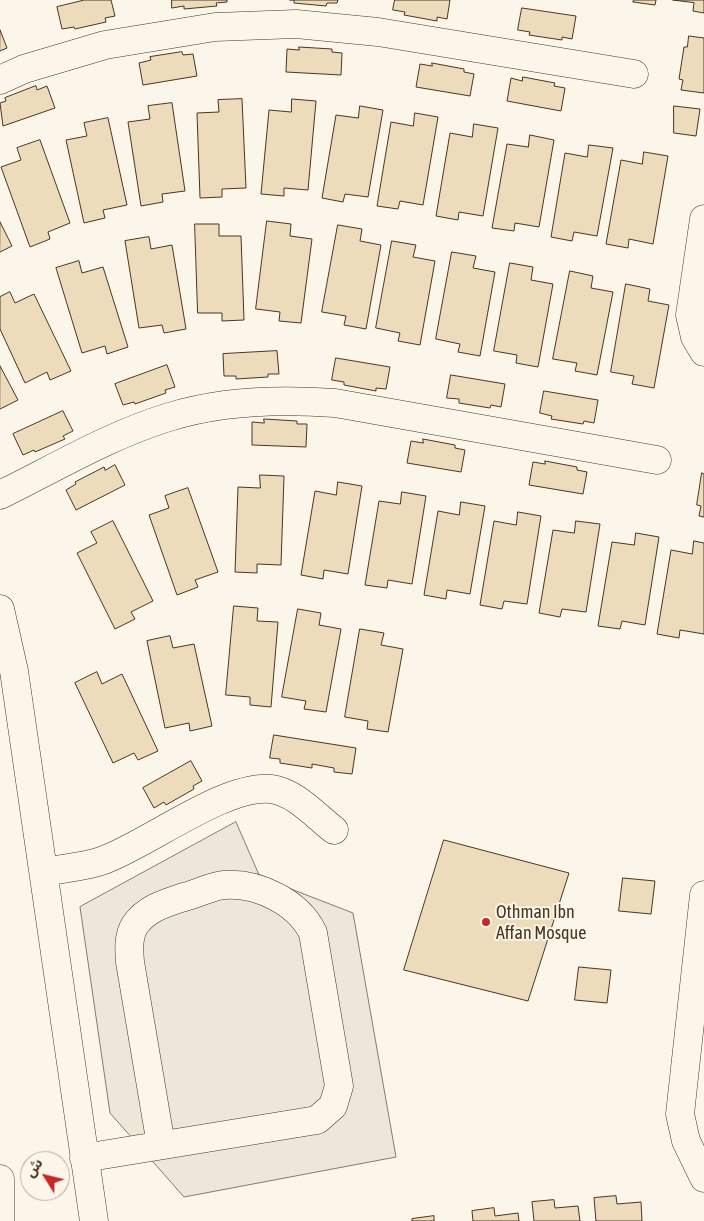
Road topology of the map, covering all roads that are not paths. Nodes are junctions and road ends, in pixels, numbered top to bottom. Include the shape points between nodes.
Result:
1 (634, 74) dead end
2 (0, 80) edge
3 (704, 219) edge
4 (704, 352) edge
5 (658, 460) dead end
6 (0, 495) edge
7 (0, 609) edge
8 (334, 830) dead end
9 (44, 872) junction
10 (704, 895) edge
11 (161, 1145) junction
12 (84, 1158) junction
13 (704, 1178) edge
14 (0, 1179) edge
15 (0, 1221) edge
16 (94, 1221) edge

1 - 2 street via 378,32 296,24 215,27 104,45 24,69
3 - 4 street via 690,315 695,337
5 - 6 street via 335,403 287,400 226,404 170,416 120,435
7 - 9 street via 14,671
8 - 9 street via 294,798 271,790 249,791 223,799 103,860
9 - 12 street
10 - 13 street via 680,1114 686,1142
11 - 11 street via 317,1120 326,1114 338,1096 339,1086 313,933 308,921 296,909 262,891 224,885 162,904 135,926 129,945 130,962
11 - 12 street
12 - 16 street
14 - 15 street

